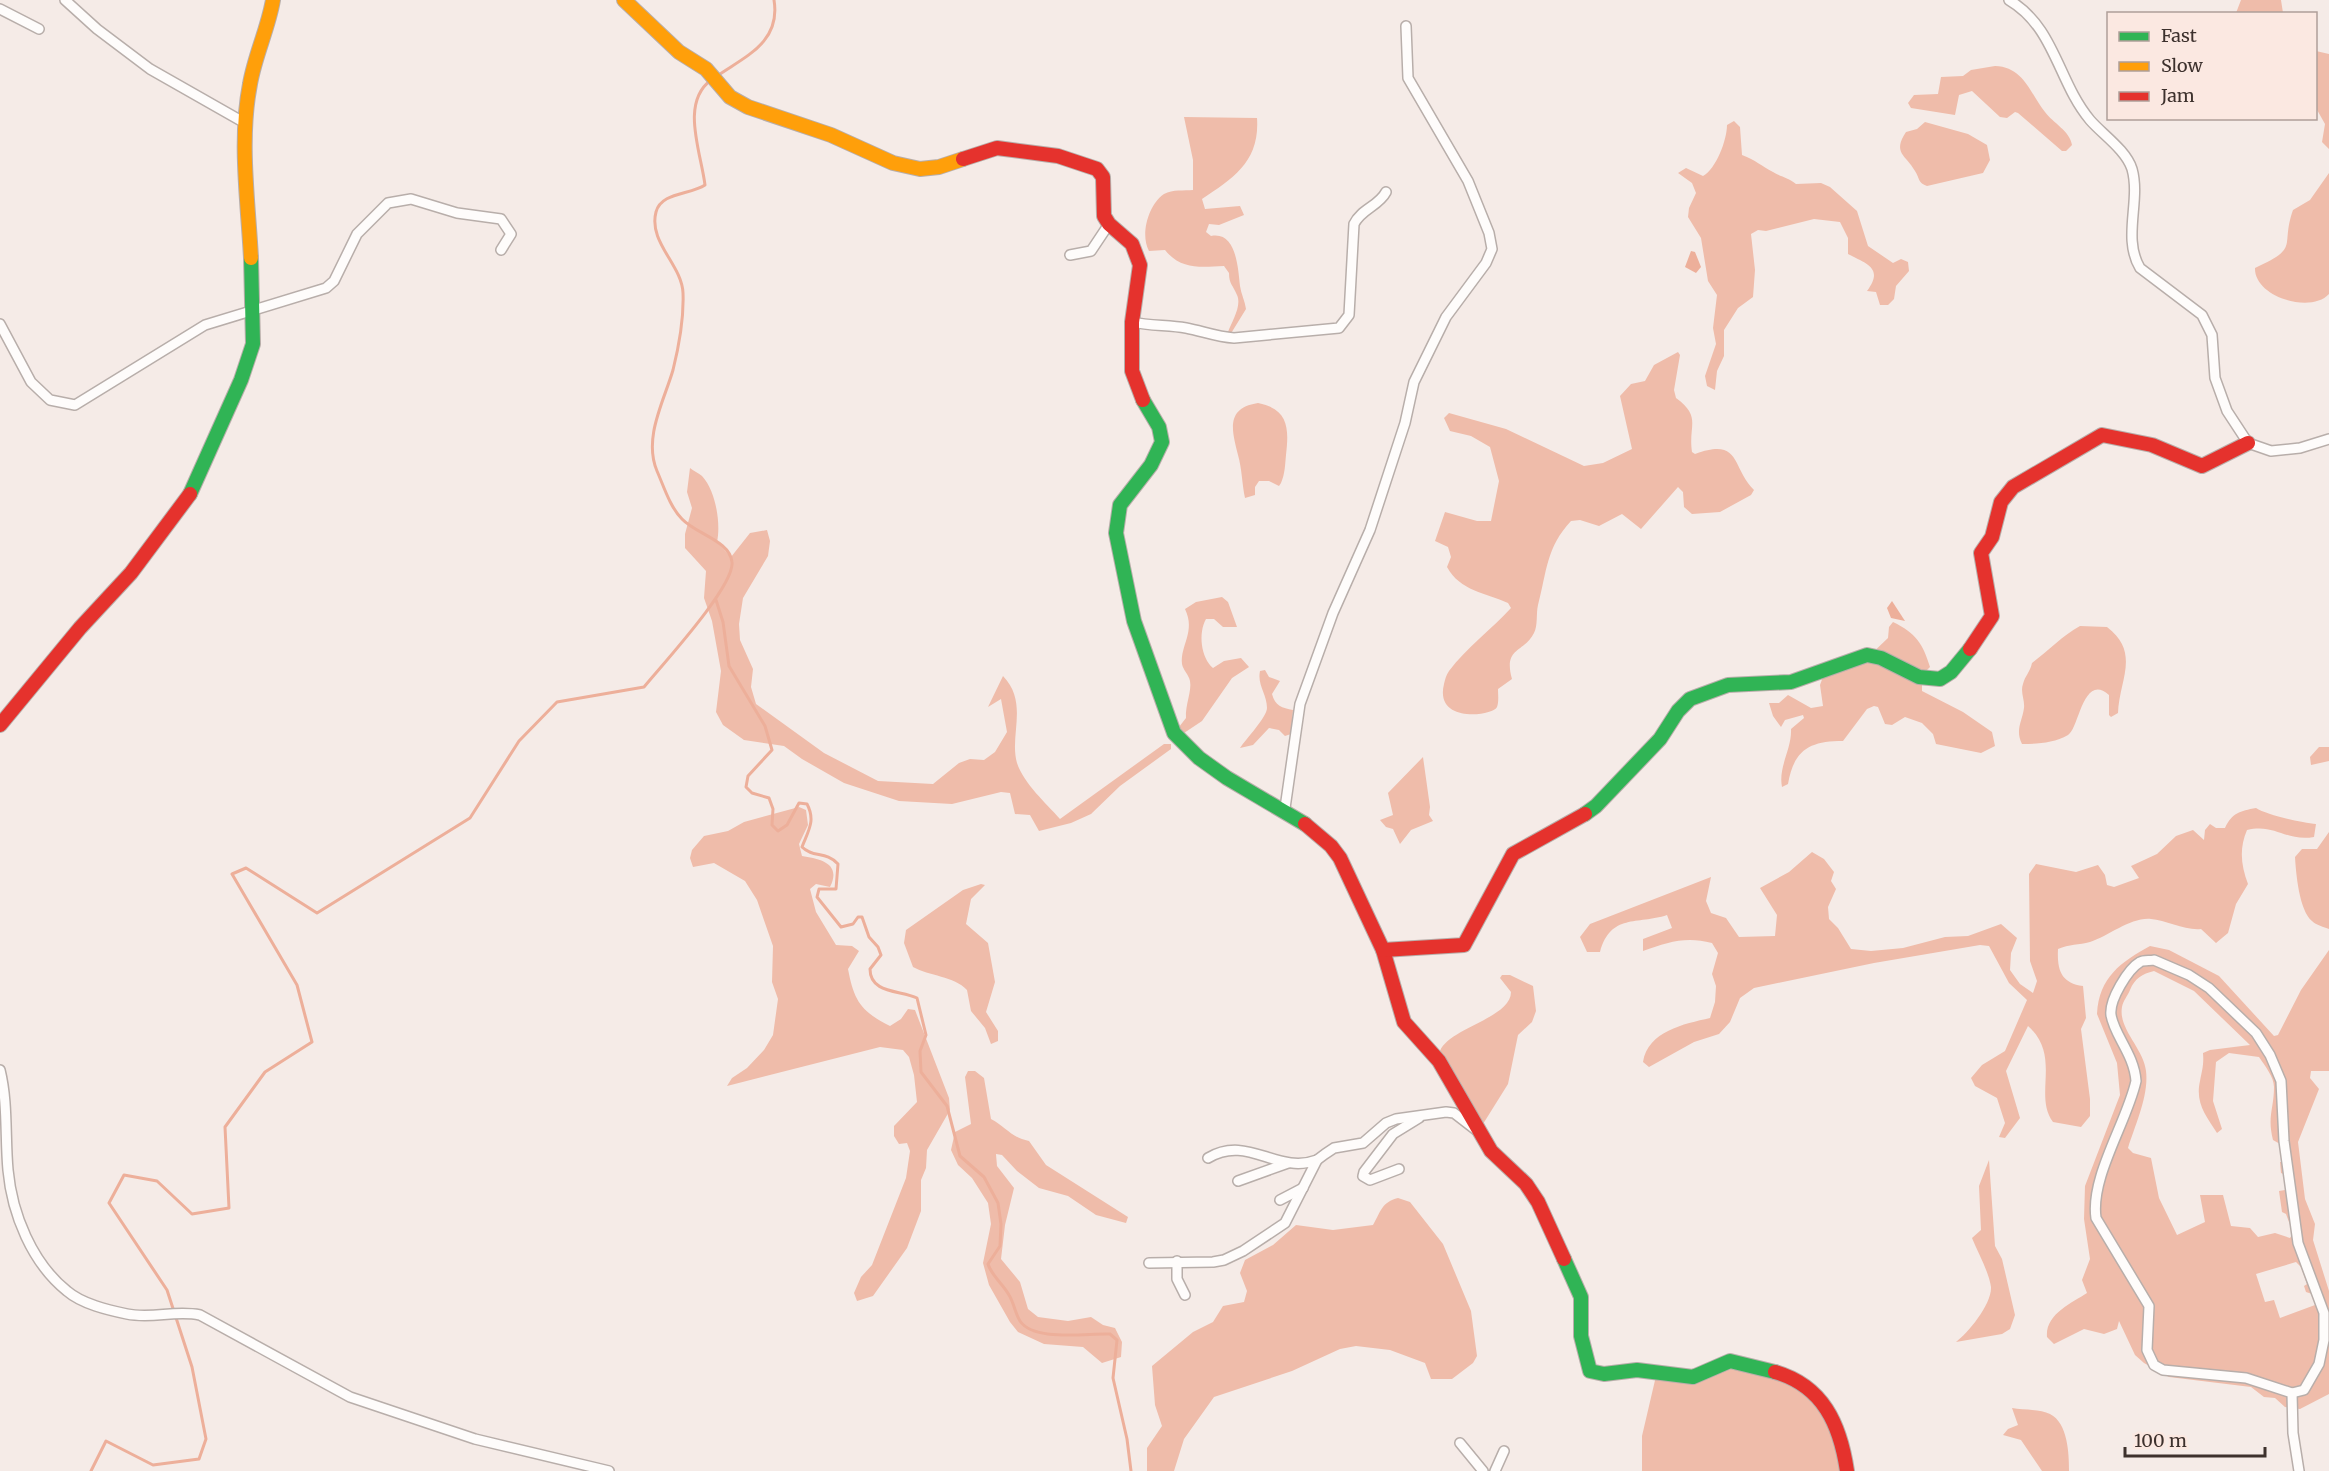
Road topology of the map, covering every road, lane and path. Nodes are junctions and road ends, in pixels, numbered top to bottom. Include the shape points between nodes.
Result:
1 (65, 0) edge
2 (273, 0) edge
3 (624, 0) edge
4 (2009, 0) edge
5 (0, 9) edge
6 (1406, 26) dead end
7 (39, 29) dead end
8 (245, 123) junction
9 (1386, 192) dead end
10 (1109, 224) junction
11 (501, 250) dead end
12 (1070, 255) dead end
13 (253, 312) junction
14 (1132, 322) junction
15 (0, 324) edge
16 (2329, 439) edge
17 (2248, 443) junction
18 (0, 725) edge
19 (1285, 808) junction
20 (1383, 950) junction
21 (0, 1070) edge
22 (1423, 1115) junction
23 (1476, 1130) junction
24 (1208, 1158) dead end
25 (1317, 1160) junction
26 (1288, 1163) junction
27 (1399, 1169) dead end
28 (1238, 1181) dead end
29 (1305, 1187) junction
30 (1280, 1200) dead end
31 (1177, 1262) junction
32 (1149, 1263) dead end
33 (1185, 1295) dead end
34 (2292, 1393) junction
35 (1460, 1443) dead end
36 (1504, 1451) dead end
37 (609, 1471) edge
38 (1483, 1471) edge
39 (1495, 1471) edge
40 (1847, 1471) edge
41 (2299, 1471) edge

1 - 8 street via 150,69
2 - 8 street via 250,82
3 - 10 street via 679,52 706,69 730,97 748,107 831,135 903,167 939,168 998,148 1058,156 1088,165 1103,177 1102,204
4 - 17 street via 2039,25 2079,105 2131,165 2137,262 2202,315 2212,335 2215,378 2227,411
5 - 7 street
6 - 19 street via 1408,78 1468,182 1492,249 1489,259 1446,317 1413,382 1405,423 1370,530 1333,613 1297,714
8 - 13 street
9 - 14 street via 1354,224 1349,315 1339,328 1234,338
10 - 12 street via 1090,251
10 - 14 street via 1132,244 1138,258
11 - 13 street via 511,234 501,219 456,213 411,199 388,203 357,234 334,281 326,288
13 - 15 street via 205,325 75,405 50,400 31,382
13 - 18 street via 253,344 241,380 188,498 131,573
14 - 19 street via 1134,381 1159,427 1162,442 1151,465 1120,505 1116,523 1134,621 1174,733 1182,744 1227,778
16 - 17 street via 2271,451
17 - 20 street via 2202,466 2152,445 2097,437 2013,487 2001,502 1996,528 1981,553 1992,616 1948,675 1934,679 1918,676 1867,655 1791,682 1728,685 1696,695 1596,806 1513,854 1464,945
19 - 20 street via 1316,832 1340,858
20 - 23 street via 1404,1023 1439,1062
21 - 37 street via 8,1171 20,1219 31,1249 67,1291 126,1314 185,1312 215,1322 350,1397 475,1439
22 - 23 street via 1454,1113
22 - 25 street via 1386,1123 1363,1143 1334,1148
22 - 27 street via 1393,1134 1364,1176 1370,1180
23 - 40 street via 1491,1151 1527,1184 1538,1202 1581,1297 1581,1336 1590,1371 1598,1374 1637,1370 1693,1377 1730,1361 1792,1377 1815,1392 1824,1404 1844,1450
24 - 26 street via 1236,1149
25 - 26 street via 1305,1165
25 - 29 street
26 - 28 street
29 - 30 street
29 - 31 street via 1285,1223 1243,1251 1224,1260
31 - 32 street
31 - 33 street via 1177,1279
34 - 34 street via 2304,1390 2319,1364 2324,1313 2298,1244 2284,1141 2281,1081 2256,1033 2209,988 2154,960 2142,961 2130,970 2111,1015 2135,1067 2136,1081 2108,1158 2094,1206 2096,1218 2149,1306 2147,1350 2154,1365 2163,1370 2246,1378
34 - 41 street
35 - 38 street
36 - 39 street

